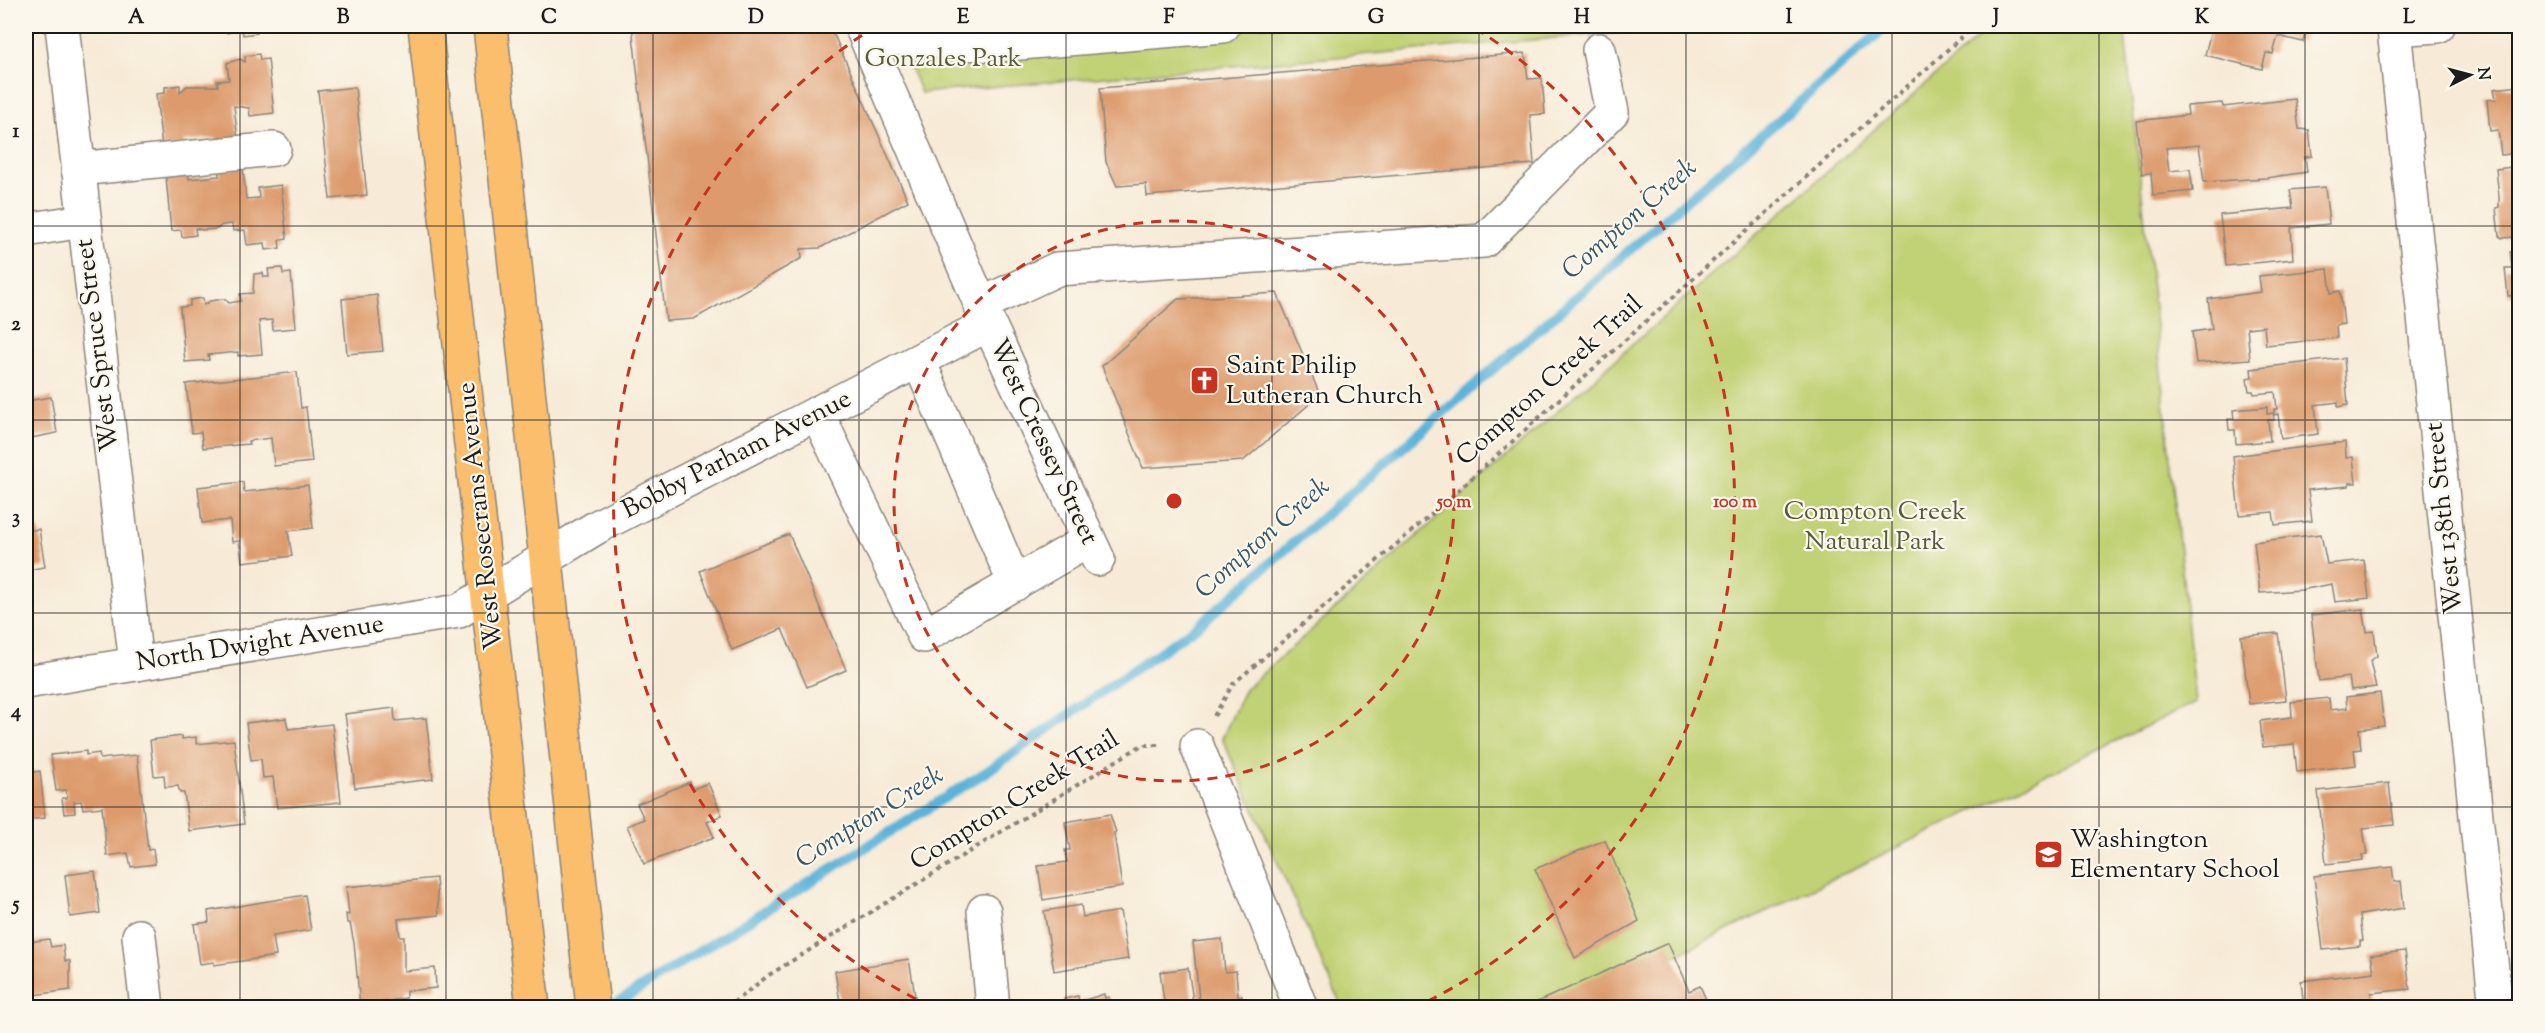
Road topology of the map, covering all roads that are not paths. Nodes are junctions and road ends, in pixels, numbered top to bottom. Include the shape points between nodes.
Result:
1 (62, 26) edge
2 (425, 26) edge
3 (490, 26) edge
4 (1223, 26) edge
5 (2438, 26) edge
6 (864, 31) edge
7 (1599, 50) dead end
8 (274, 149) dead end
9 (78, 169) junction
10 (83, 221) junction
11 (26, 230) edge
12 (985, 315) junction
13 (919, 361) junction
14 (818, 413) junction
15 (545, 558) junction
16 (1016, 584) junction
17 (489, 593) junction
18 (136, 664) junction
19 (26, 682) edge
20 (1197, 746) road end
21 (984, 911) dead end
22 (139, 936) dead end
23 (147, 1008) edge
24 (533, 1008) edge
25 (593, 1008) edge
26 (993, 1008) edge
27 (1302, 1008) edge
28 (2496, 1008) edge

1 - 9 street, West Spruce Street
2 - 17 main road, West Rosecrans Avenue
3 - 15 main road
4 - 6 street via 996,45
5 - 28 street, West 138th Street via 2394,29
6 - 12 street, West Cressey Street
7 - 12 street, Bobby Parham Avenue via 1612,112 1485,241 1057,269
8 - 9 street
9 - 10 street, West Spruce Street
10 - 11 street
10 - 18 street, West Spruce Street
12 - 13 street, Bobby Parham Avenue
12 - 16 street, West Cressey Street via 1093,549
13 - 14 street, Bobby Parham Avenue
13 - 16 street
14 - 15 street, Bobby Parham Avenue
14 - 16 street via 924,636
15 - 17 street, Bobby Parham Avenue
15 - 25 main road
17 - 18 street, North Dwight Avenue via 459,611
17 - 24 main road, West Rosecrans Avenue
18 - 19 street, North Dwight Avenue
20 - 27 street
21 - 26 street
22 - 23 street

